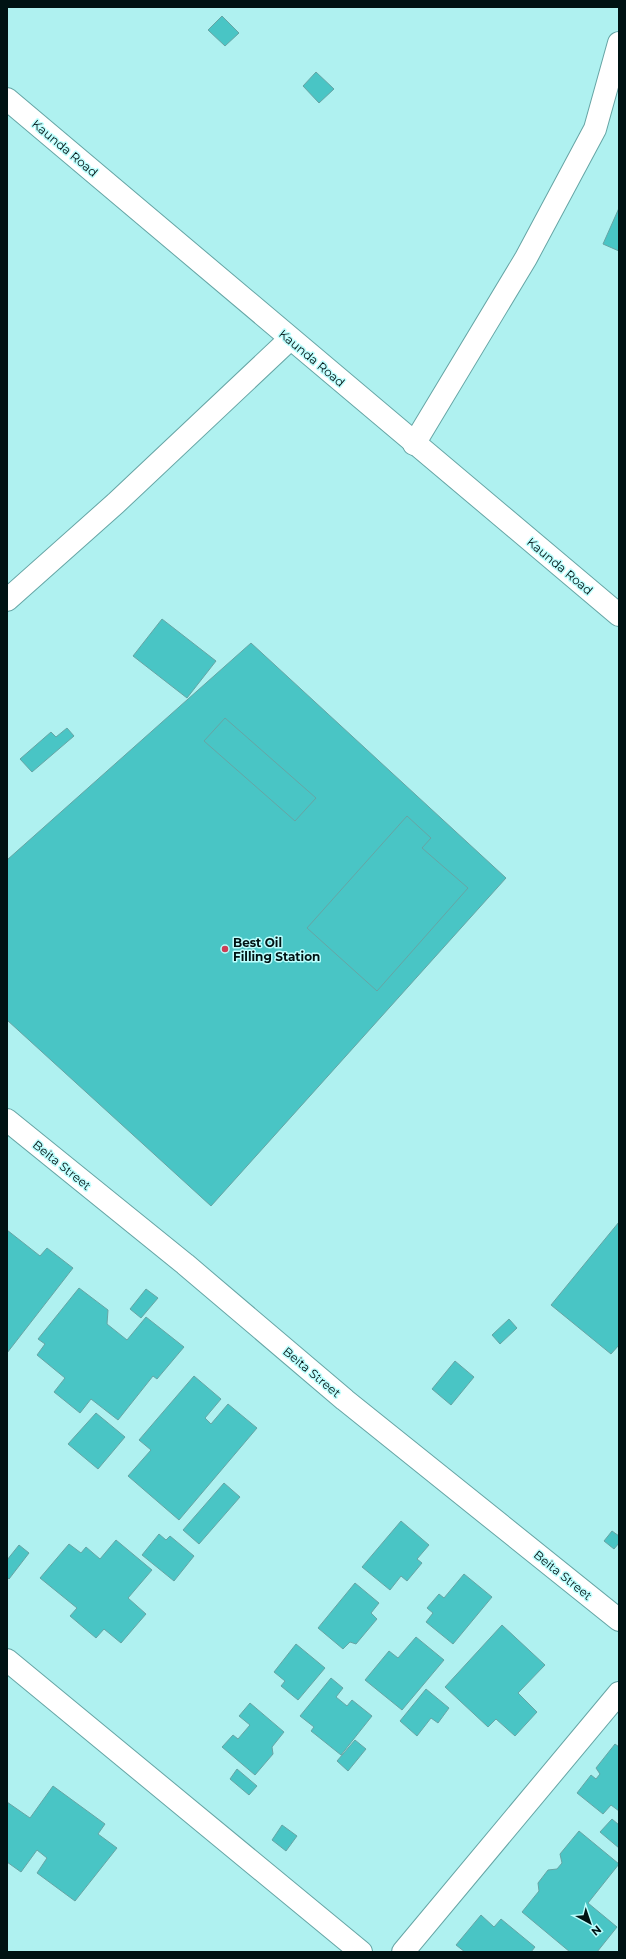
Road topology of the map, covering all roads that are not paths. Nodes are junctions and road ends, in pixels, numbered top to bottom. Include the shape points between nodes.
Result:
1 (619, 42) edge
2 (7, 99) edge
3 (290, 339) junction
4 (414, 444) junction
5 (7, 600) edge
6 (619, 615) edge
7 (7, 1120) edge
8 (619, 1620) edge
9 (7, 1660) edge
10 (619, 1693) edge
11 (361, 1952) edge
12 (403, 1952) edge

1 - 4 street via 595,129 526,258
2 - 3 street, Kaunda Road
3 - 4 street, Kaunda Road
3 - 5 street via 116,503
4 - 6 street, Kaunda Road
7 - 8 street, Beita Street via 185,1264 345,1400
9 - 11 street
10 - 12 street

